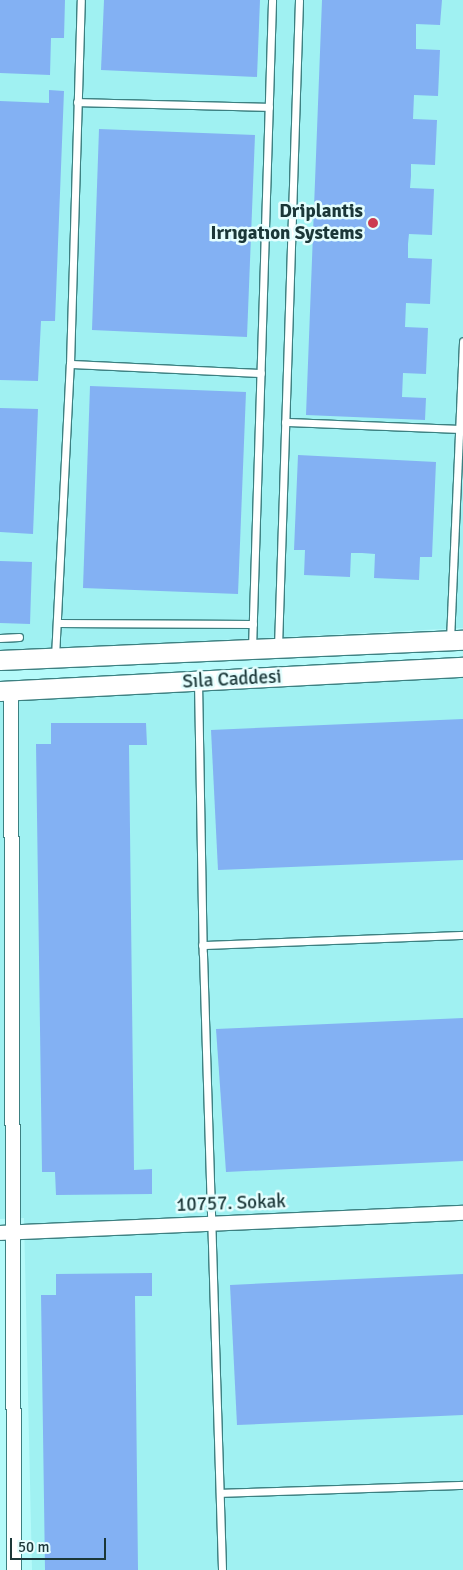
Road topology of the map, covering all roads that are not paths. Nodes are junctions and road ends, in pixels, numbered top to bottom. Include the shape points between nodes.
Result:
1 (81, 0) edge
2 (272, 0) edge
3 (299, 0) edge
4 (77, 102) junction
5 (269, 107) junction
6 (463, 341) edge
7 (70, 364) junction
8 (261, 372) junction
9 (286, 422) junction
10 (462, 429) edge
11 (57, 623) junction
12 (253, 624) junction
13 (19, 637) dead end
14 (0, 638) edge
15 (456, 641) edge
16 (278, 650) junction
17 (252, 651) junction
18 (55, 658) junction
19 (0, 660) edge
20 (463, 668) edge
21 (198, 681) junction
22 (6, 691) edge
23 (463, 935) edge
24 (202, 945) junction
25 (463, 1213) edge
26 (212, 1223) junction
27 (6, 1233) edge
28 (463, 1485) edge
29 (220, 1493) junction
30 (14, 1570) edge
31 (222, 1570) edge

1 - 4 lane
2 - 5 lane
3 - 9 lane
4 - 5 lane
4 - 7 lane
5 - 8 lane
6 - 10 lane
7 - 8 lane
7 - 11 lane
8 - 12 lane
9 - 10 lane
9 - 16 lane
10 - 15 lane
11 - 12 lane
11 - 18 lane
12 - 17 lane
13 - 14 lane
15 - 16 street, Sıla Caddesi
16 - 17 street, Sıla Caddesi
17 - 18 street, Sıla Caddesi
18 - 19 street, Sıla Caddesi
20 - 21 street, Sıla Caddesi
21 - 22 street, Sıla Caddesi
21 - 24 lane
22 - 27 street
23 - 24 lane
24 - 26 lane
25 - 26 street, 10757. Sokak
26 - 27 street, 10757. Sokak
26 - 29 lane
27 - 30 street
28 - 29 lane
29 - 31 lane

